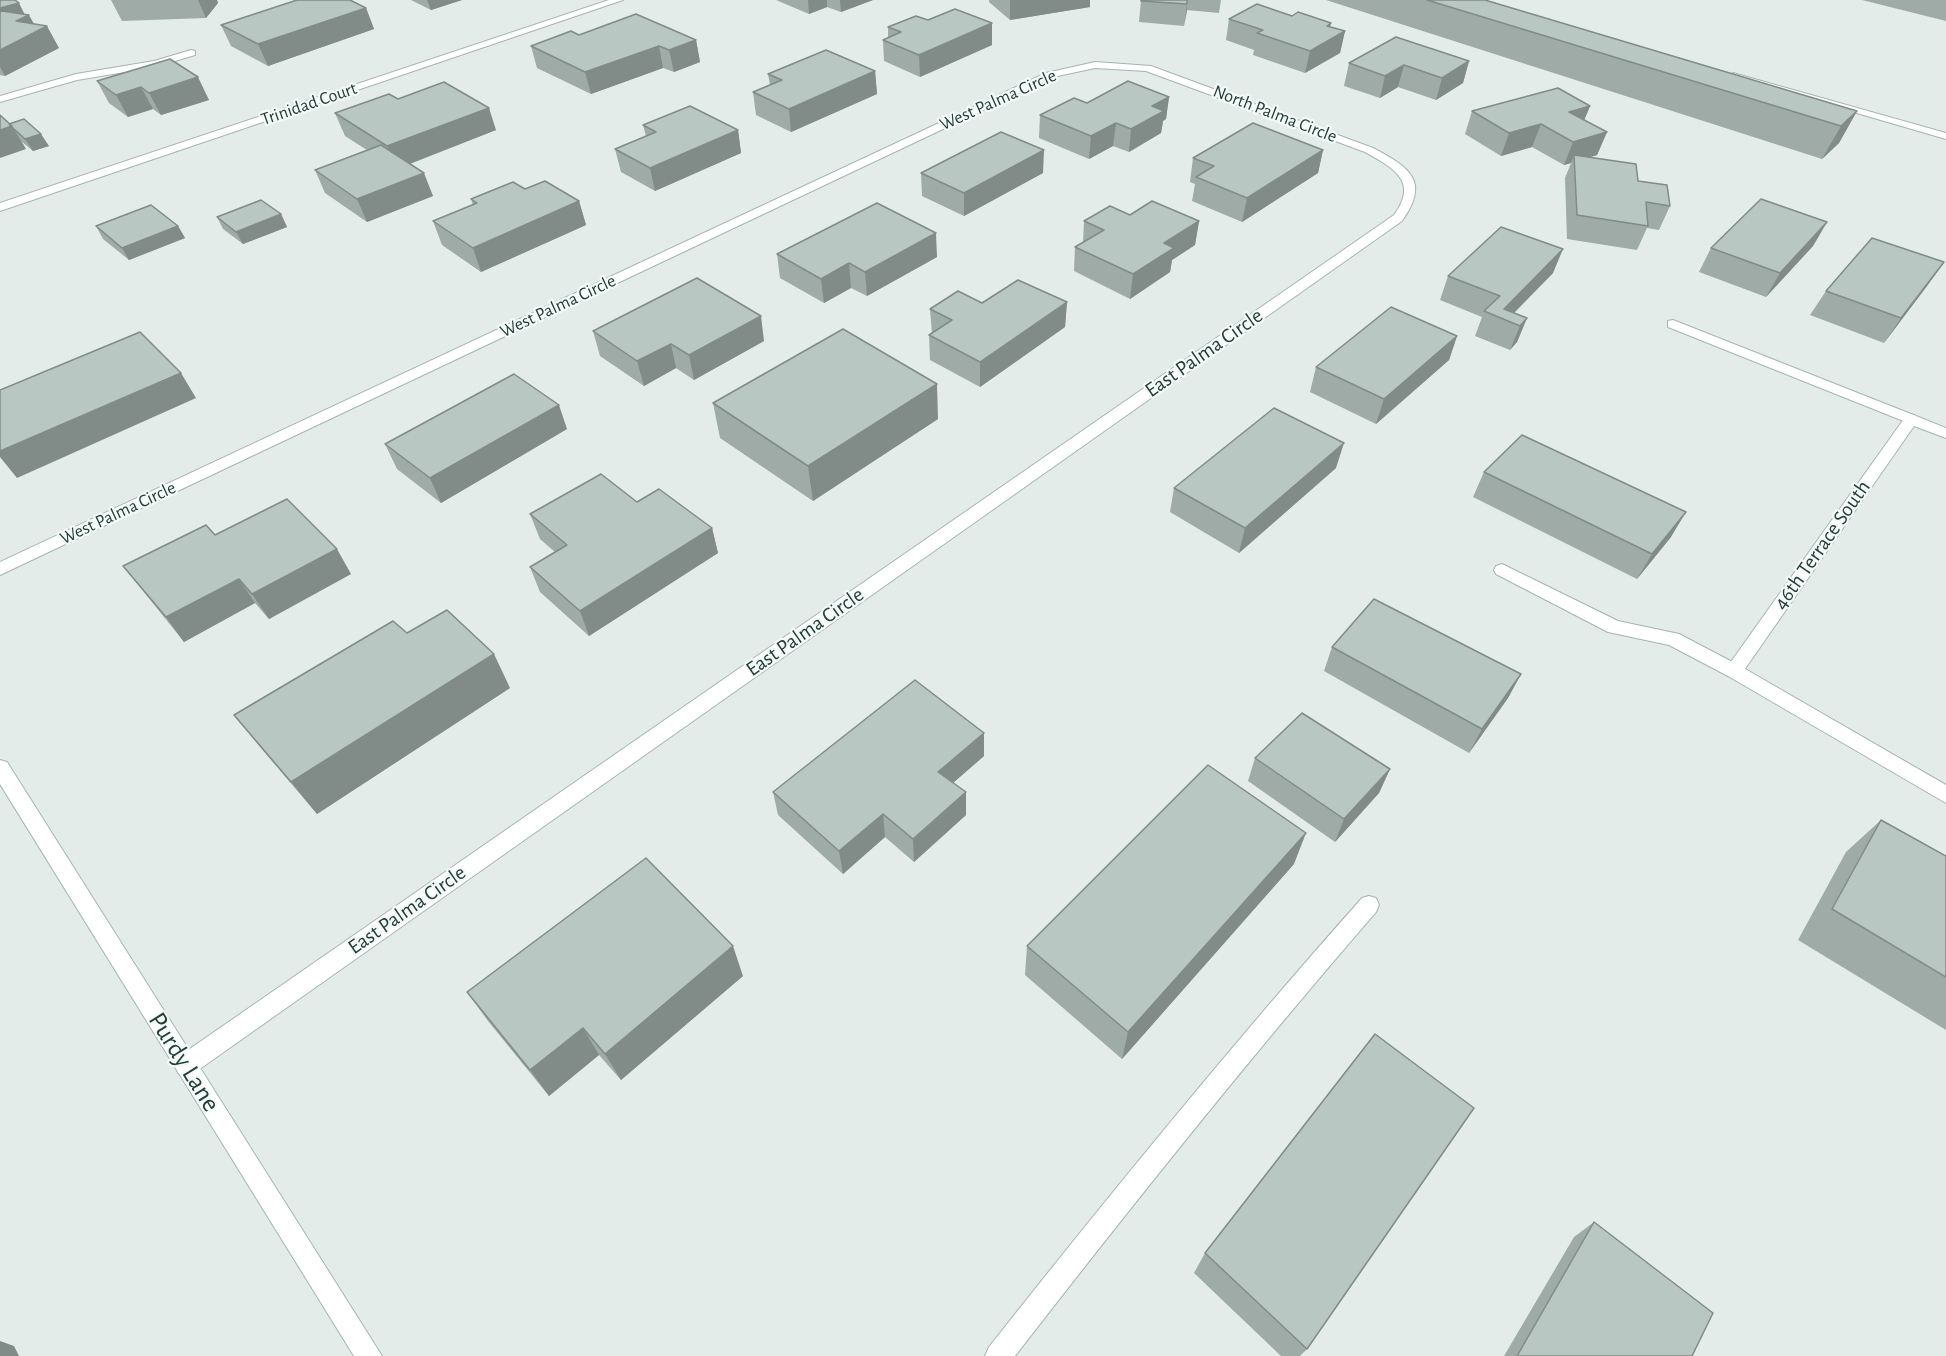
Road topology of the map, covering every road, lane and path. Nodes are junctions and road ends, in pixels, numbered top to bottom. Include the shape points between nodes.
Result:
1 (618, 0) edge
2 (191, 53) dead end
3 (1121, 64) joint
4 (1720, 70) edge
5 (0, 99) edge
6 (1946, 136) edge
7 (1413, 190) joint
8 (0, 207) edge
9 (1673, 324) dead end
10 (1911, 419) junction
11 (1946, 433) edge
12 (0, 569) edge
13 (1502, 570) dead end
14 (1734, 671) junction
15 (0, 768) edge
16 (1946, 795) edge
17 (1369, 905) dead end
18 (186, 1065) junction
19 (369, 1356) edge
20 (998, 1356) edge

1 - 8 street, Trinidad Court
2 - 5 street via 155,64 75,77
3 - 7 street, North Palma Circle via 1170,75 1369,150 1406,175
3 - 12 street, West Palma Circle via 1095,64 1050,75
4 - 6 street
7 - 18 street, East Palma Circle via 1410,205 1398,218
9 - 10 street
10 - 11 street
10 - 14 street, 46th Terrace South
13 - 14 street via 1614,627 1673,639
14 - 16 street
15 - 18 street, Purdy Lane
17 - 20 street via 1149,1164
18 - 19 street, Purdy Lane

